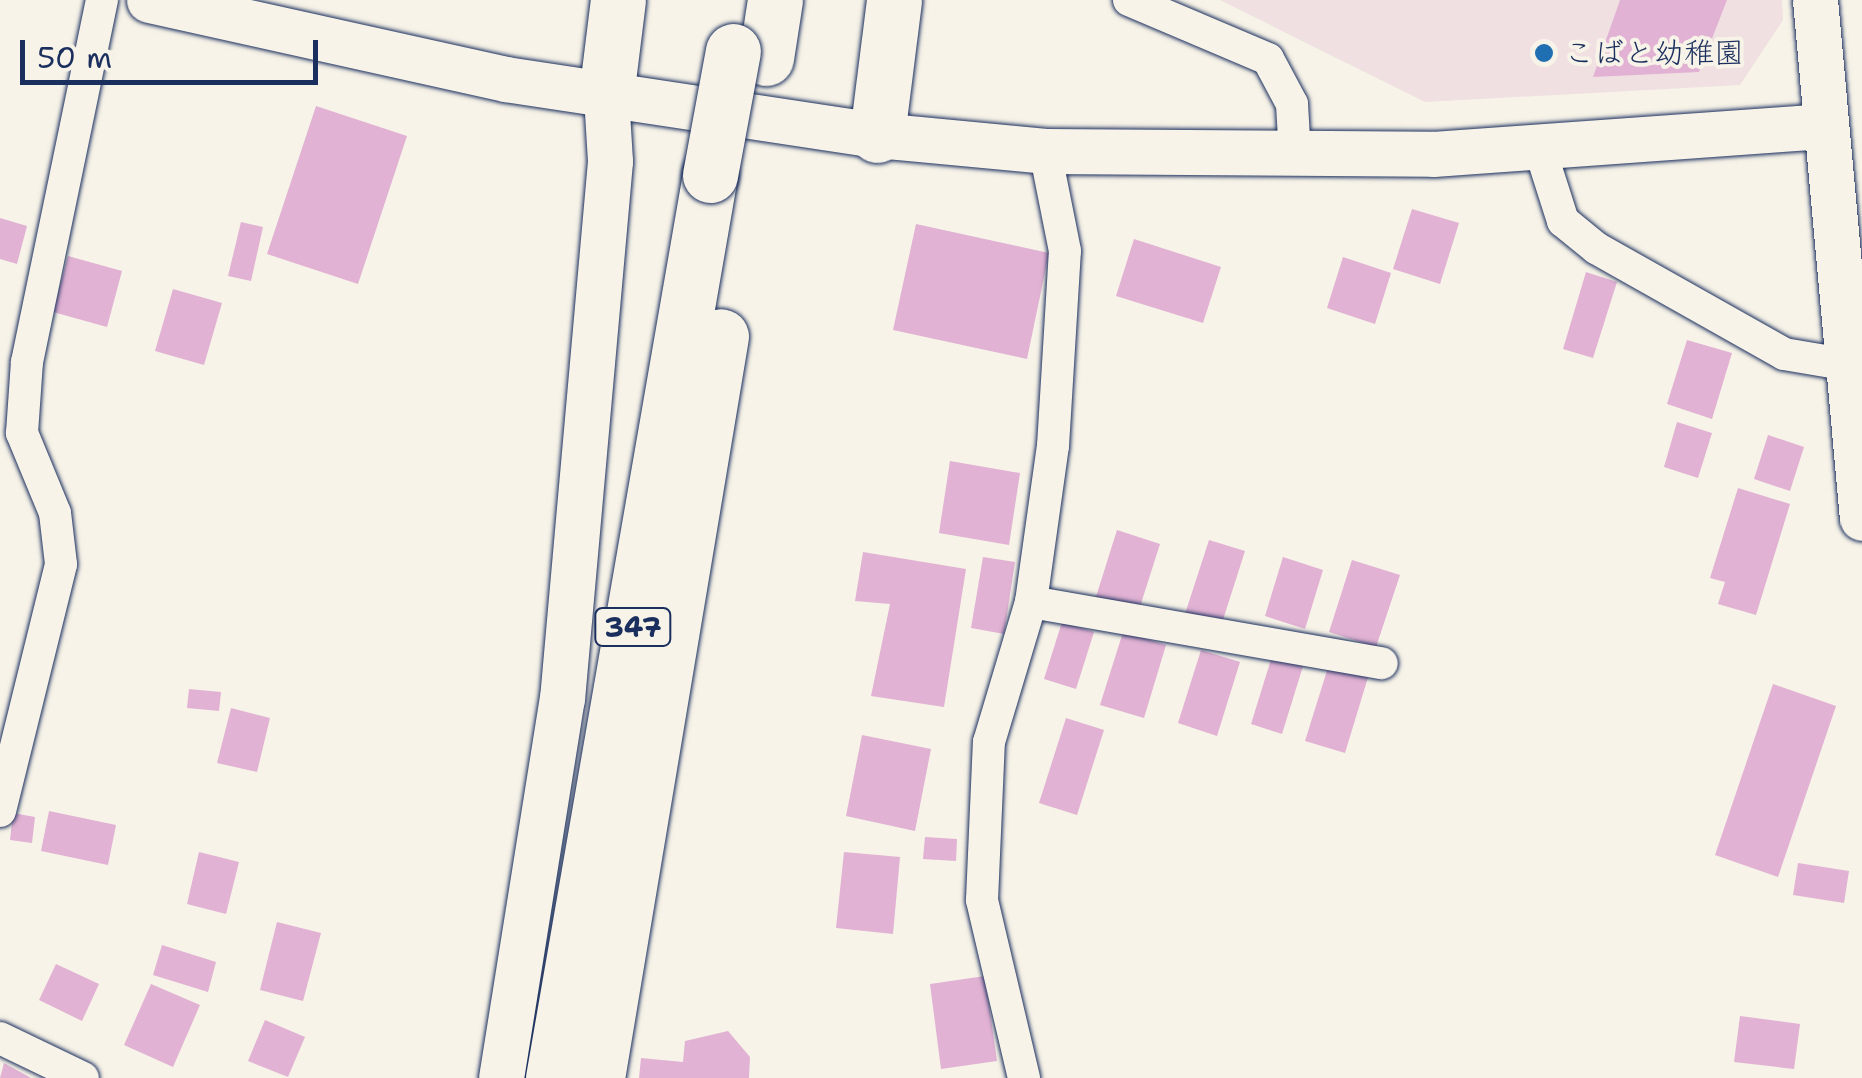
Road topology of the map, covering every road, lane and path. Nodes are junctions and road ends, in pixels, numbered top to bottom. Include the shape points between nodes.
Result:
1 (102, 0) edge
2 (149, 0) edge
3 (618, 0) edge
4 (775, 0) edge
5 (894, 0) edge
6 (1129, 0) edge
7 (1815, 0) edge
8 (746, 36) edge
9 (606, 96) junction
10 (1826, 126) junction
11 (876, 135) junction
12 (1540, 149) junction
13 (1044, 151) junction
14 (1295, 156) junction
15 (728, 178) junction
16 (1849, 365) junction
17 (1859, 446) edge
18 (1862, 518) edge
19 (1031, 602) junction
20 (1382, 663) dead end
21 (0, 811) edge
22 (0, 1038) edge
23 (84, 1078) edge
24 (501, 1078) edge
25 (552, 1078) edge
26 (597, 1078) edge
27 (1024, 1078) edge

1 - 21 street via 27,362 22,433 55,513 61,564
2 - 9 street
3 - 9 highway
4 - 8 highway, 347
5 - 11 highway
6 - 14 street via 1268,59 1292,104
7 - 10 street
8 - 15 highway, 347
9 - 11 street
9 - 24 street via 610,161 562,699
10 - 12 street
10 - 16 street
11 - 13 street
12 - 14 street
12 - 16 street via 1563,221 1596,248 1784,354
13 - 14 street
13 - 19 street via 1064,251 1053,446
15 - 25 highway, 347
15 - 26 highway, 347
16 - 17 street
17 - 18 street
19 - 20 street
19 - 27 street via 989,742 982,900
22 - 23 street

